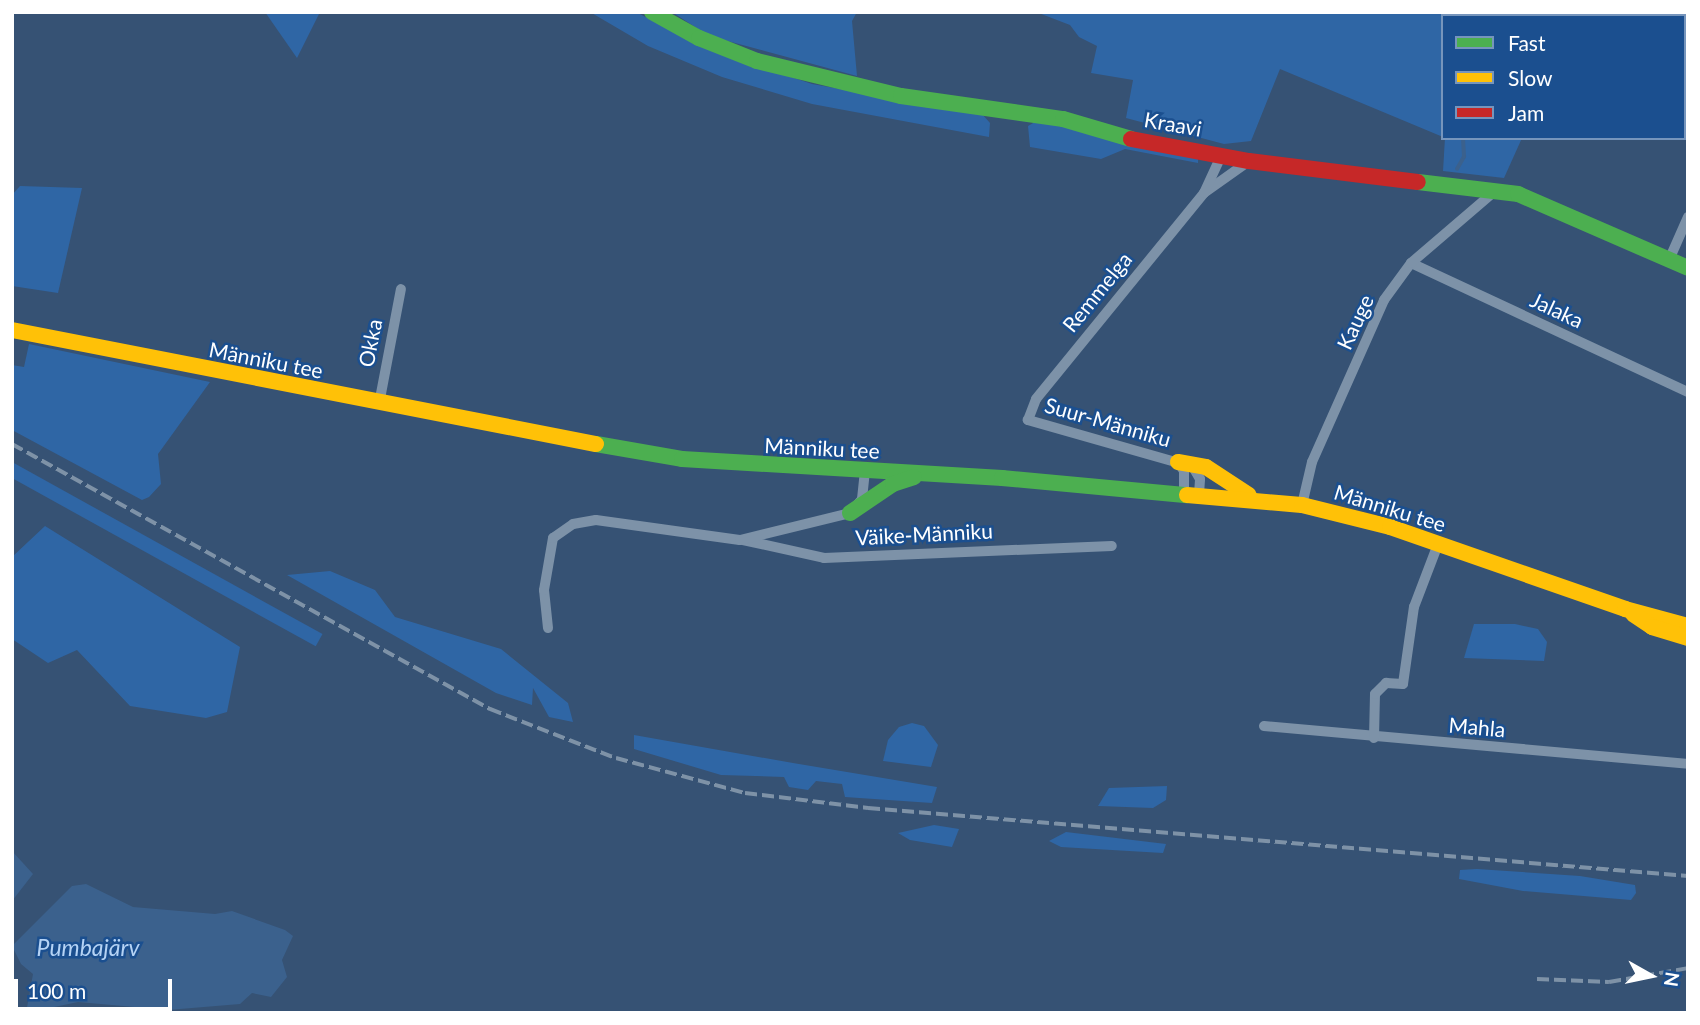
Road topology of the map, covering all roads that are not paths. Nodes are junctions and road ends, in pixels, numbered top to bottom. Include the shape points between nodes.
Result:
1 (652, 12) edge
2 (1222, 154) junction
3 (1249, 161) junction
4 (1495, 191) junction
5 (1204, 193) junction
6 (1688, 217) edge
7 (1669, 260) junction
8 (1411, 262) junction
9 (1688, 268) edge
10 (401, 289) dead end
11 (12, 330) edge
12 (1688, 392) edge
13 (379, 404) junction
14 (1028, 420) joint
15 (1178, 462) junction
16 (865, 471) junction
17 (922, 474) junction
18 (1191, 494) junction
19 (1258, 499) junction
20 (1303, 505) junction
21 (850, 513) junction
22 (740, 540) junction
23 (1438, 544) junction
24 (1112, 546) dead end
25 (1625, 609) junction
26 (1688, 626) edge
27 (548, 628) dead end
28 (1688, 638) edge
29 (1264, 726) dead end
30 (1374, 737) junction
31 (1688, 764) edge

1 - 2 street, Kraavi via 710,43 825,79 901,96 1063,119 1109,135
2 - 3 street, Kraavi
2 - 5 street, Remmelga
3 - 4 street, Kraavi
3 - 5 street, Remmelga
4 - 7 street, Kraavi via 1518,194
4 - 8 street, Kauge
5 - 14 street, Remmelga via 1036,399
6 - 7 street
7 - 9 street, Kraavi
8 - 12 street, Jalaka
8 - 20 street, Kauge via 1384,300 1312,461
10 - 13 street, Okka
11 - 13 street, Männiku tee
13 - 16 street, Männiku tee via 682,459
14 - 15 street, Suur-Männiku
15 - 18 street, Suur-Männiku via 1198,472
15 - 19 street via 1206,467
16 - 17 street, Männiku tee
16 - 21 street, Väike-Männiku via 862,499
17 - 18 street, Männiku tee
17 - 21 street via 892,484
18 - 19 street, Männiku tee
19 - 20 street, Männiku tee
20 - 23 street, Männiku tee via 1365,519
21 - 22 street, Väike-Männiku
22 - 24 street, Väike-Männiku via 824,558
22 - 27 street, Väike-Männiku via 596,520 573,524 553,538 544,590
23 - 25 street, Männiku tee
23 - 30 street via 1414,607 1403,684 1385,683 1375,694
25 - 26 street, Männiku tee
25 - 28 street, Männiku tee via 1652,627
29 - 30 street, Mahla
30 - 31 street, Mahla

